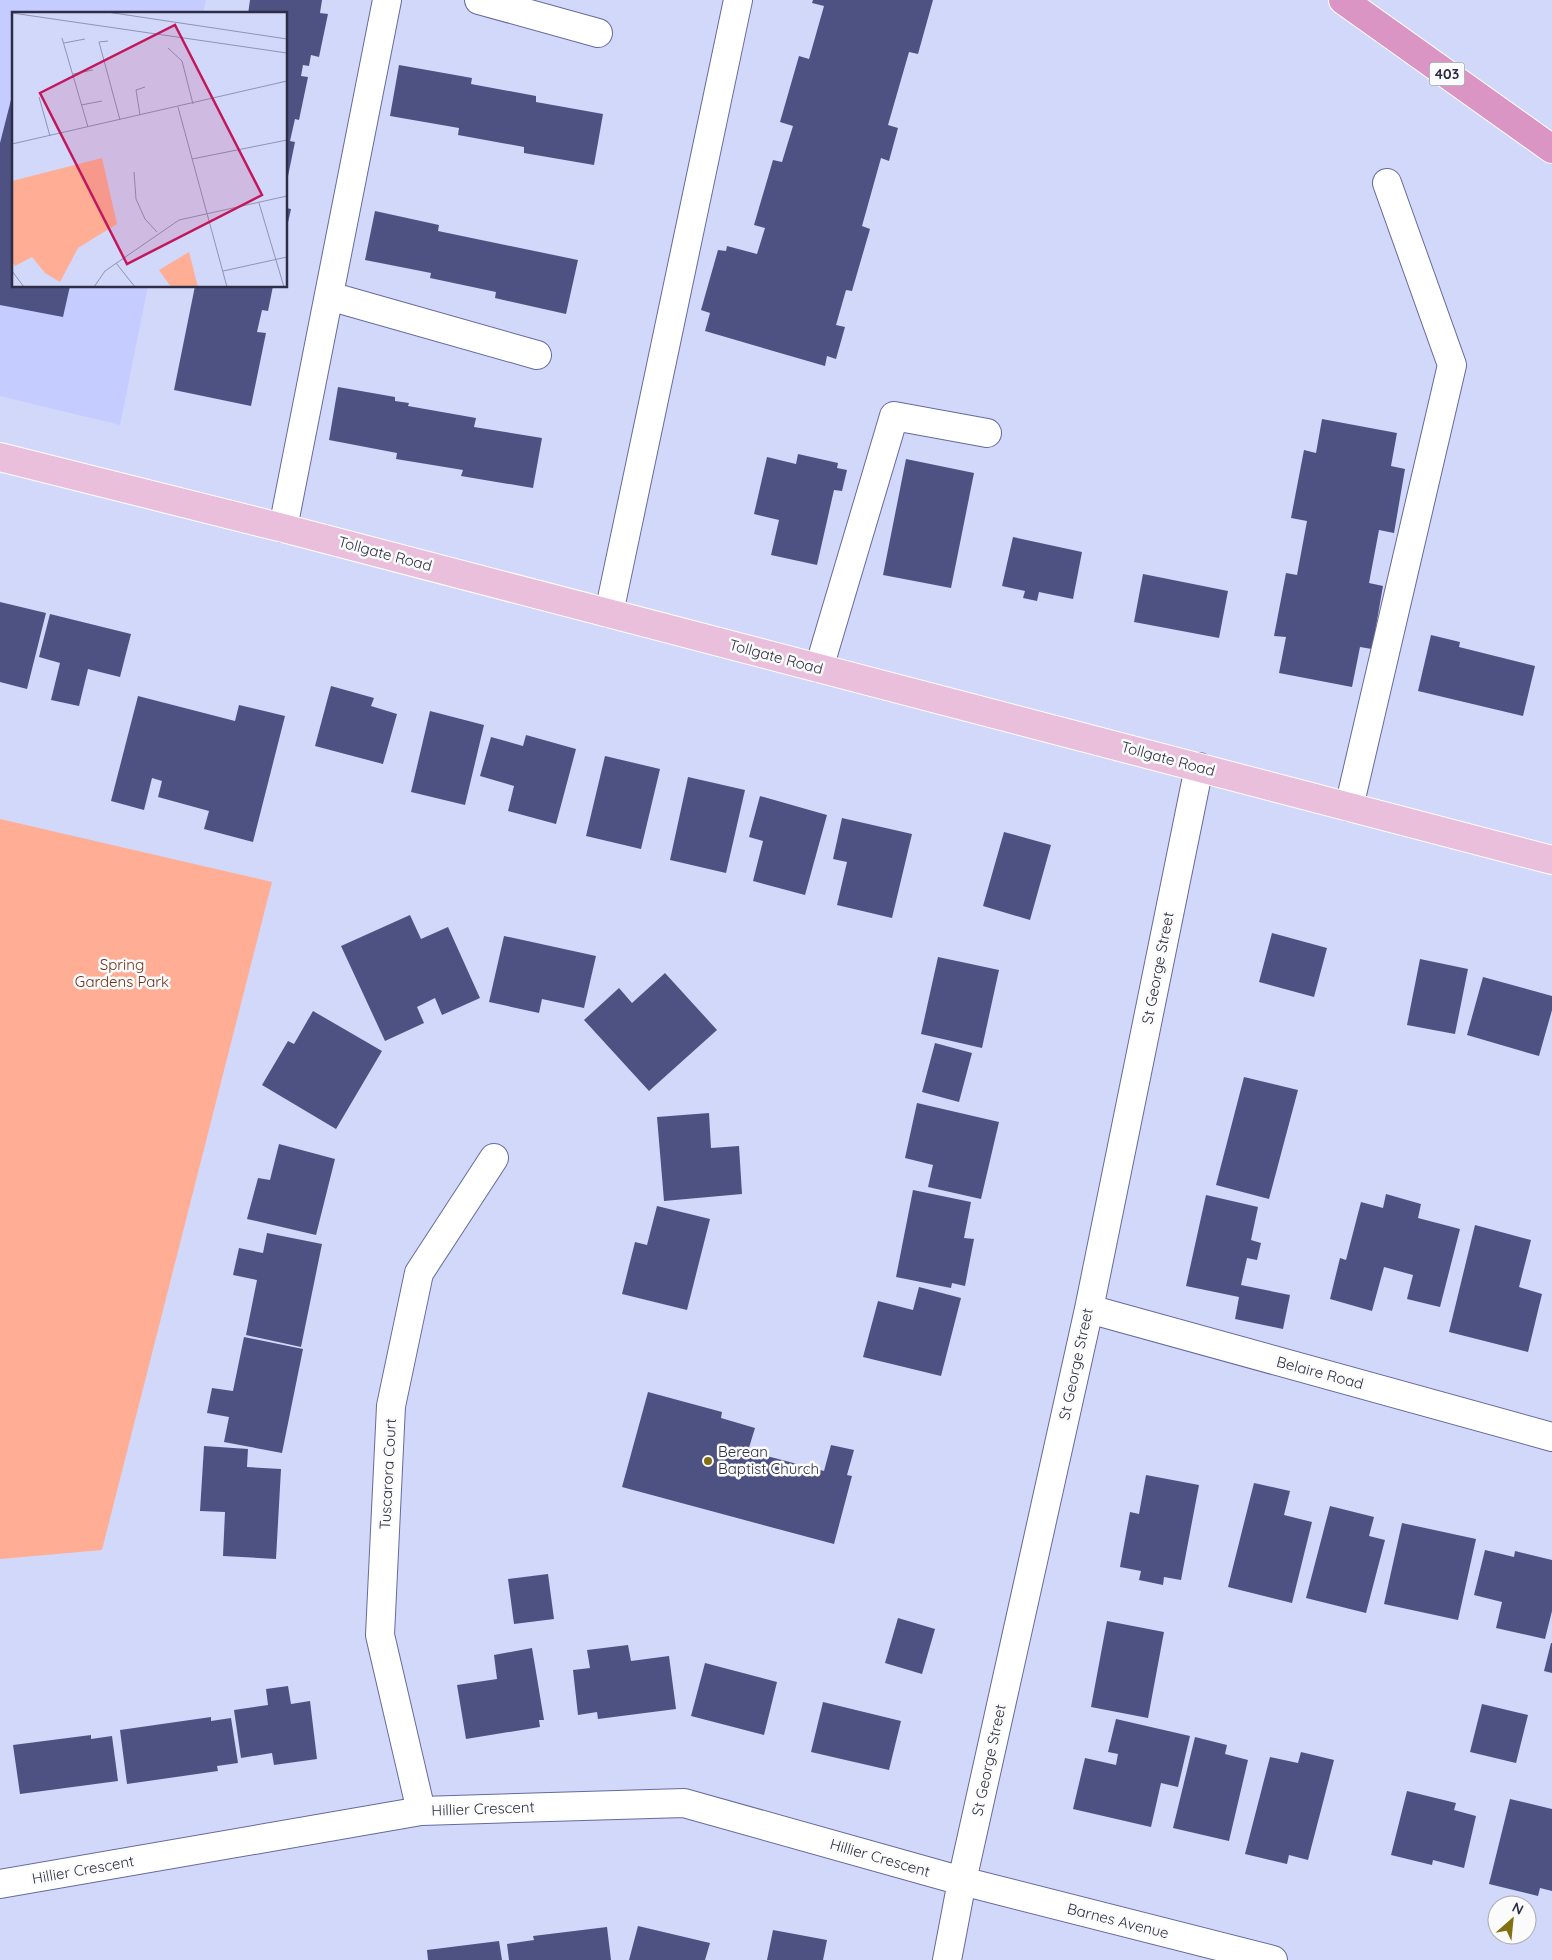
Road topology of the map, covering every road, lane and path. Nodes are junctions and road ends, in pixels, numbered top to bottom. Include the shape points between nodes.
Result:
1 (387, 0) edge
2 (478, 0) edge
3 (738, 0) edge
4 (1343, 0) edge
5 (598, 33) dead end
6 (1552, 149) edge
7 (1387, 184) dead end
8 (329, 296) junction
9 (537, 355) dead end
10 (987, 433) dead end
11 (0, 457) edge
12 (283, 528) junction
13 (609, 613) junction
14 (819, 668) junction
15 (1199, 767) junction
16 (1349, 806) junction
17 (1552, 860) edge
18 (494, 1158) dead end
19 (1088, 1309) junction
20 (1552, 1437) edge
21 (421, 1811) junction
22 (962, 1881) junction
23 (0, 1884) edge
24 (947, 1960) edge
25 (1273, 1960) edge

1 - 8 street
2 - 5 street
3 - 13 street
4 - 6 highway, 403
7 - 16 street via 1452,365
8 - 9 street
8 - 12 street
10 - 14 street via 894,416
11 - 12 main road, Tollgate Road
12 - 13 main road, Tollgate Road
13 - 14 main road, Tollgate Road
14 - 15 main road, Tollgate Road
15 - 16 main road, Tollgate Road
15 - 19 street, St George Street
16 - 17 main road, Tollgate Road
18 - 21 street, Tuscarora Court via 419,1273 391,1406 380,1635
19 - 20 street, Belaire Road
19 - 22 street, St George Street
21 - 22 street, Hillier Crescent via 684,1803
21 - 23 street, Hillier Crescent
22 - 24 street, St George Street
22 - 25 street, Barnes Avenue

